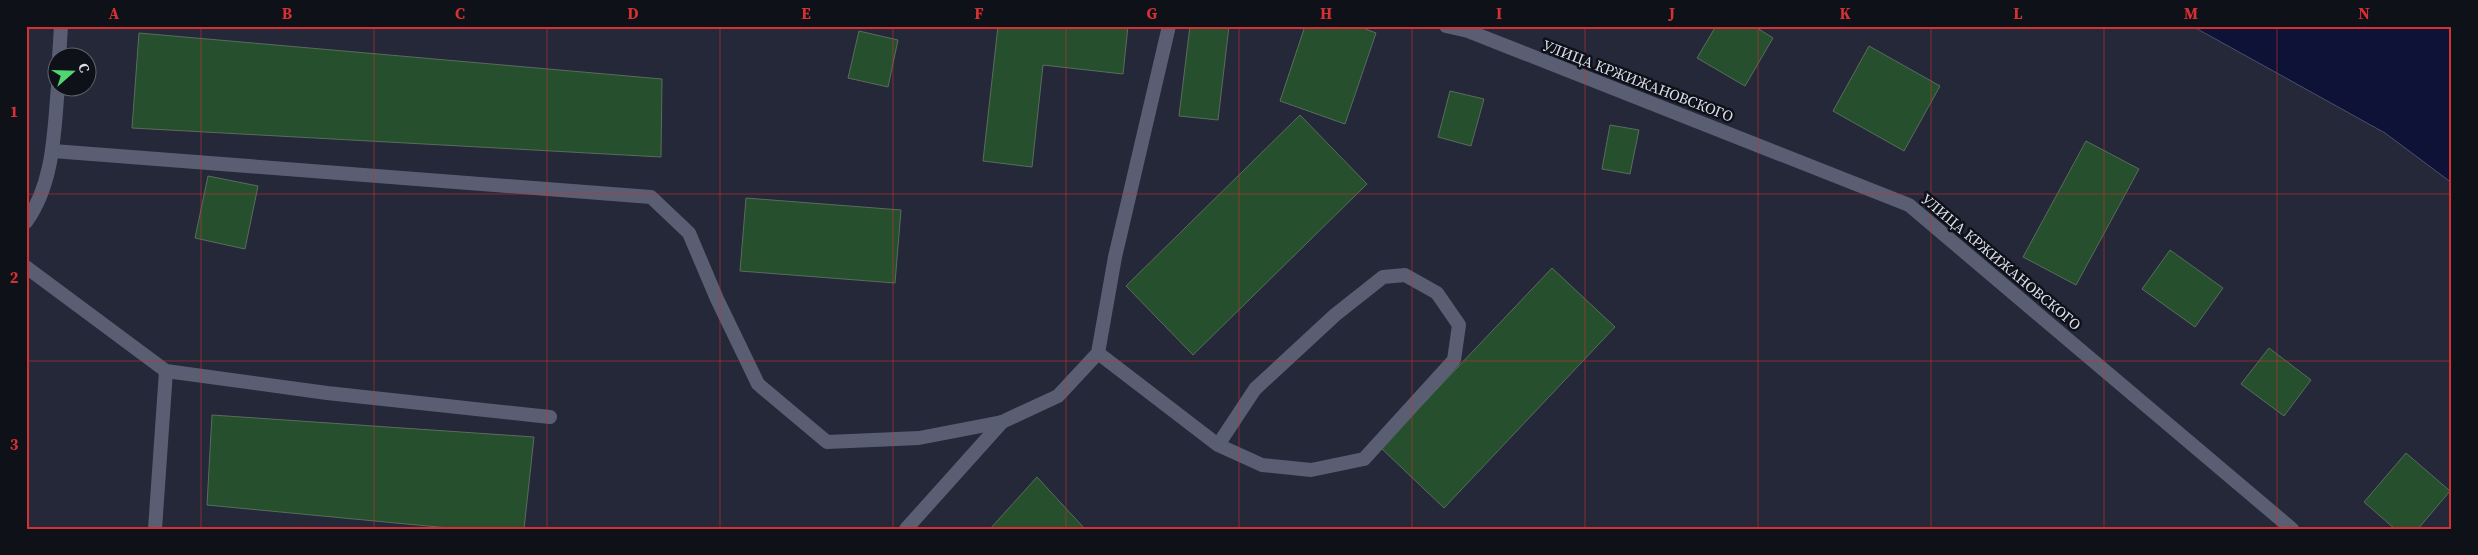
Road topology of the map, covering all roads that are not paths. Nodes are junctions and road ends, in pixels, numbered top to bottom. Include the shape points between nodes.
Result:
1 (62, 26) edge
2 (1169, 26) edge
3 (1446, 26) edge
4 (60, 48) edge
5 (57, 98) edge
6 (53, 151) junction
7 (26, 222) edge
8 (26, 267) edge
9 (1098, 353) junction
10 (166, 371) junction
11 (550, 417) dead end
12 (1002, 422) junction
13 (1218, 445) junction
14 (154, 529) edge
15 (906, 529) edge
16 (2292, 529) edge

1 - 4 street
2 - 9 street via 1115,257
3 - 16 street, УЛИЦА КРЖИЖАНОВСКОГО via 1468,31 1909,205
5 - 6 street
6 - 7 street via 38,205
6 - 12 street via 651,197 689,233 758,384 827,442 919,438
8 - 10 street
9 - 12 street via 1058,396
9 - 13 street
10 - 11 street via 327,393
10 - 14 street
12 - 15 street
13 - 13 street via 1262,465 1311,470 1364,459 1454,360 1459,325 1437,293 1405,275 1383,277 1335,315 1255,388

